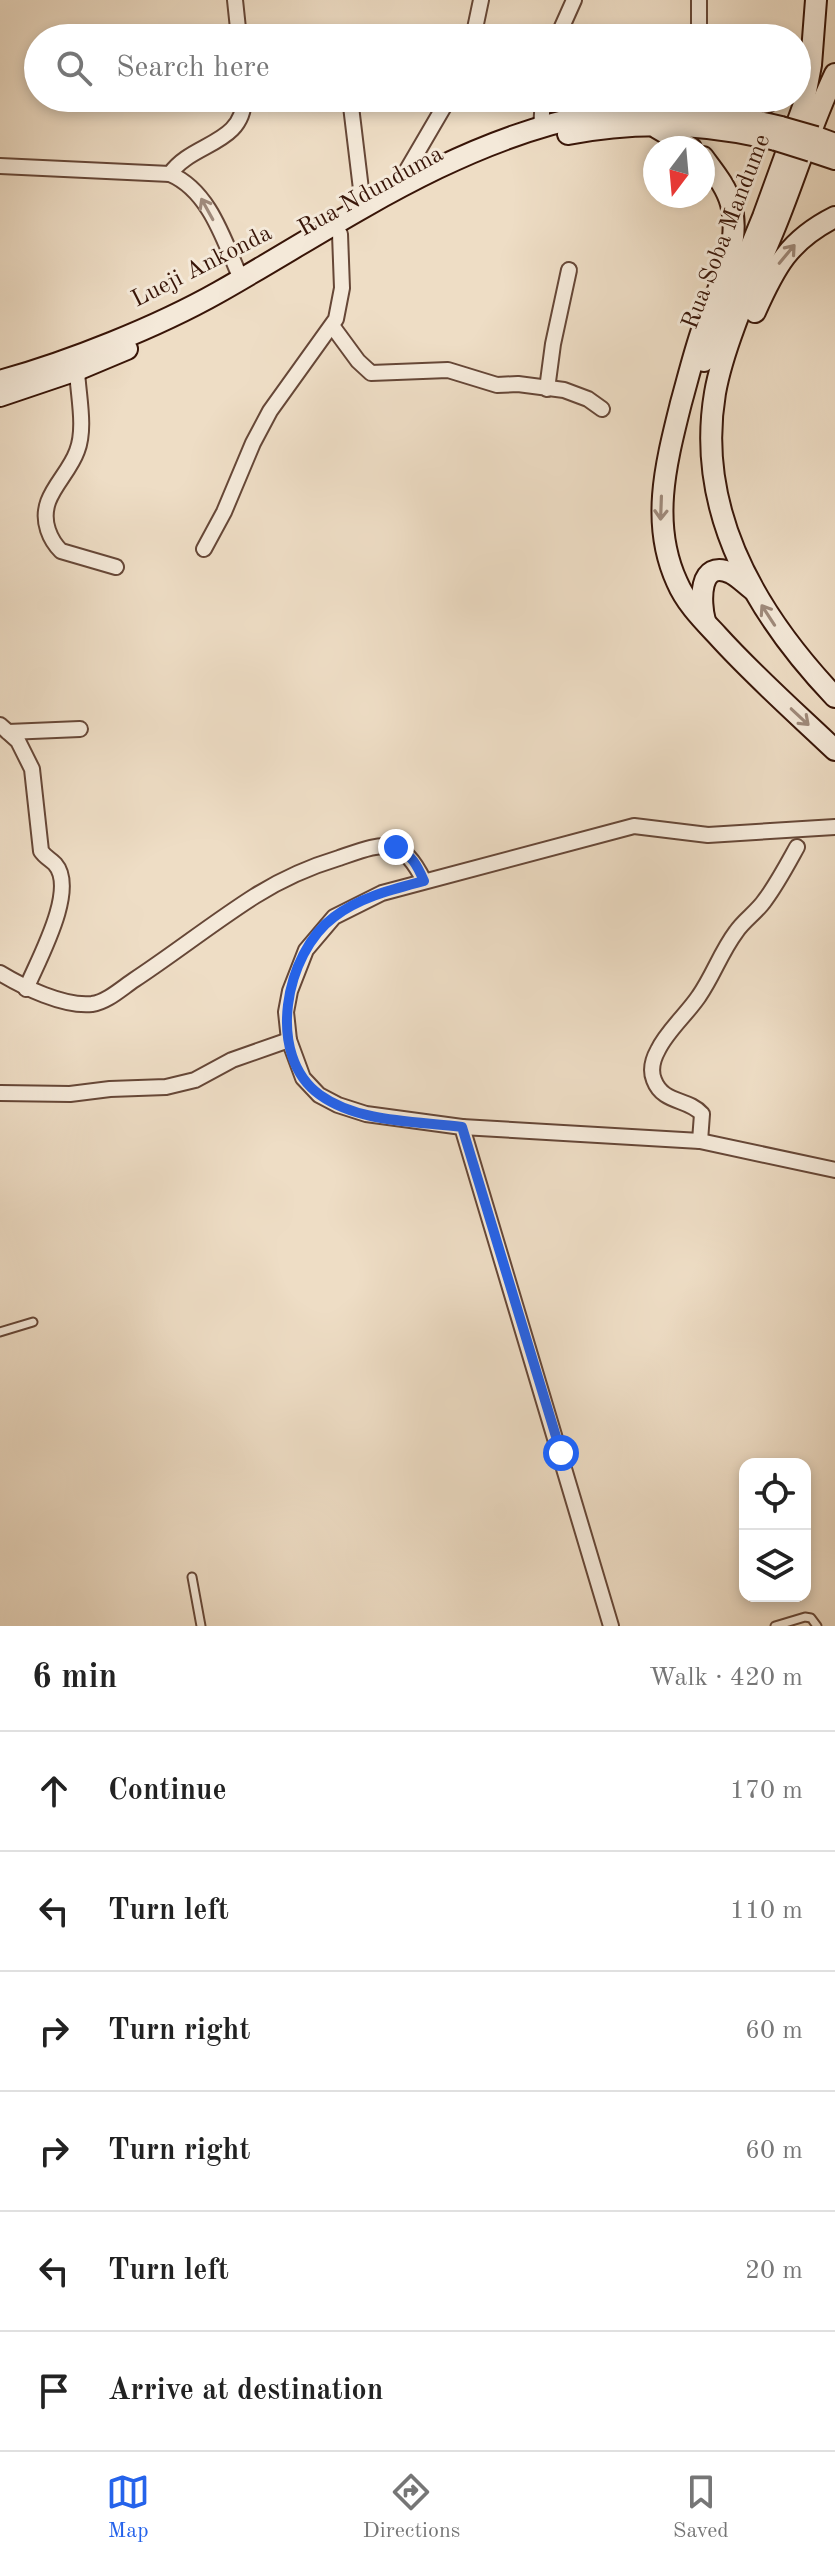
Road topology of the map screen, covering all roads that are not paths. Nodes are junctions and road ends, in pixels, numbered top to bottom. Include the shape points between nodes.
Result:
1 (235, 0) edge
2 (481, 0) edge
3 (574, 0) edge
4 (699, 0) edge
5 (803, 0) edge
6 (816, 0) edge
7 (238, 24) edge
8 (476, 24) edge
9 (563, 24) edge
10 (699, 24) edge
11 (801, 24) edge
12 (811, 59) edge
13 (835, 74) edge
14 (242, 112) edge
15 (352, 112) edge
16 (441, 112) edge
17 (542, 112) edge
18 (667, 112) edge
19 (710, 112) edge
20 (801, 112) edge
21 (646, 116) junction
22 (541, 129) junction
23 (779, 134) junction
24 (674, 136) edge
25 (821, 144) edge
26 (835, 159) edge
27 (0, 166) edge
28 (715, 173) edge
29 (170, 174) junction
30 (397, 187) junction
31 (363, 206) junction
32 (835, 217) edge
33 (340, 234) junction
34 (569, 270) dead end
35 (241, 279) junction
36 (333, 327) junction
37 (77, 370) junction
38 (0, 381) edge
39 (547, 389) junction
40 (0, 396) edge
41 (602, 409) dead end
42 (674, 431) junction
43 (204, 549) dead end
44 (116, 567) dead end
45 (743, 568) junction
46 (752, 589) junction
47 (705, 621) junction
48 (835, 697) edge
49 (4, 729) edge
50 (80, 729) dead end
51 (835, 750) edge
52 (835, 827) edge
53 (797, 847) dead end
54 (424, 881) junction
55 (0, 973) edge
56 (26, 989) junction
57 (289, 1040) junction
58 (0, 1093) edge
59 (462, 1127) junction
60 (700, 1141) junction
61 (835, 1170) edge
62 (33, 1322) dead end
63 (0, 1332) edge
64 (192, 1577) dead end
65 (201, 1626) edge
66 (611, 1626) edge
67 (775, 1626) edge
68 (817, 1626) edge

1 - 7 street
2 - 8 street
3 - 9 street
4 - 10 street
5 - 11 main road
6 - 12 main road, Rua Soba Mandume
13 - 45 main road via 715,392 710,459 720,510
14 - 29 street via 233,131 187,156
15 - 31 street
16 - 30 street
17 - 22 street
18 - 21 main road, Rua Ndunduma
19 - 23 main road, Rua Ndunduma
20 - 42 main road, Rua Soba Mandume
21 - 22 main road, Lueji Ankonda via 595,114
21 - 23 main road, Rua Ndunduma via 717,130
21 - 24 main road
21 - 33 main road, Rua Ndunduma via 532,144 443,178
22 - 30 main road, Lueji Ankonda
23 - 25 main road, Rua Ndunduma, bridge
25 - 26 main road, Rua Ndunduma
27 - 29 street
28 - 42 main road via 731,206 731,252 691,361
35 -> 29 street via 199,195
30 - 31 main road, Lueji Ankonda
31 - 35 main road, Lueji Ankonda
45 -> 32 main road via 721,450 733,372 774,270 801,238
33 - 36 street via 342,288
33 - 37 main road, Rua Ndunduma via 217,307
34 - 39 street
35 - 38 main road, Lueji Ankonda via 149,325
36 - 39 street via 362,366 376,374 448,370 497,385
36 - 43 street via 270,411
37 - 40 main road, Rua Ndunduma
37 - 44 street via 77,451 48,497 47,527 61,551
39 - 41 street via 576,394
42 -> 47 main road via 661,522 677,584
45 - 46 main road
46 - 47 main road via 724,571 706,578 701,591
48 -> 46 main road via 781,635
47 -> 51 main road
49 - 50 street
49 - 56 street via 18,741 32,769 41,851 60,875 59,912
52 - 54 street via 708,835 634,826
53 - 60 street via 653,1060 655,1083 662,1093 702,1114
54 - 56 street via 408,853 396,847 367,848 274,884 93,1004
54 - 57 street via 353,906 319,931 290,991
55 - 56 street
57 - 58 street via 166,1087
57 - 59 street via 303,1078 338,1105
59 - 60 street
59 - 66 street
60 - 61 street
62 - 63 lane
64 - 65 lane
67 - 68 lane via 805,1617

